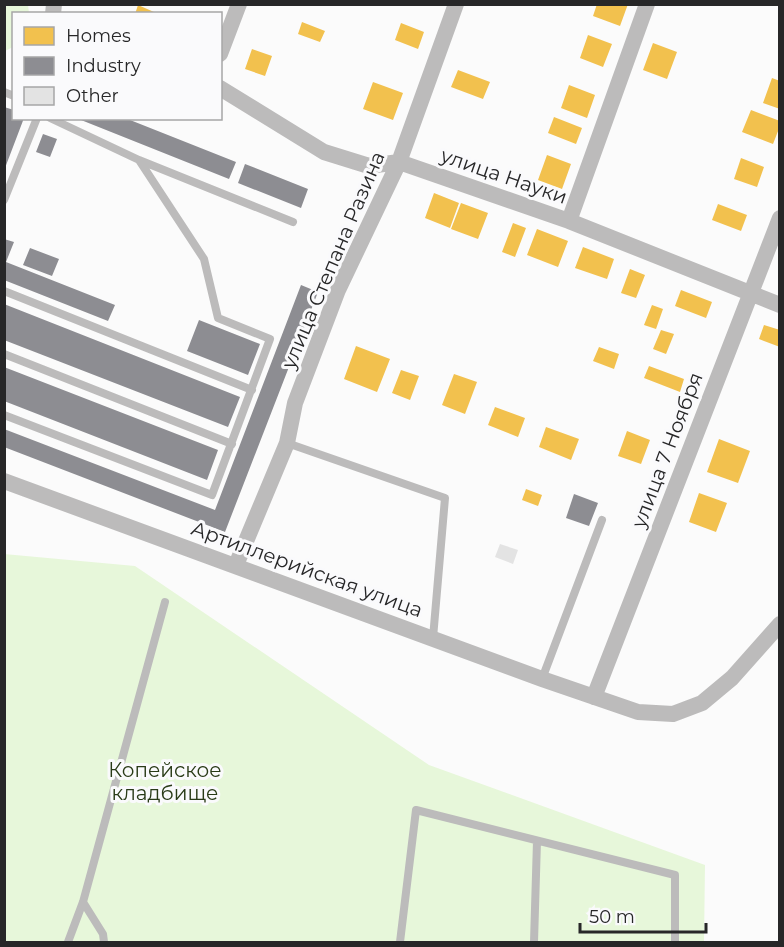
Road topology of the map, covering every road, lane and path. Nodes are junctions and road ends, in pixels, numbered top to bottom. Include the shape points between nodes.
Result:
1 (239, 4) edge
2 (456, 4) edge
3 (647, 4) edge
4 (222, 49) edge
5 (222, 89) edge
6 (36, 120) edge
7 (54, 120) edge
8 (139, 160) junction
9 (399, 162) junction
10 (4, 200) edge
11 (780, 218) edge
12 (569, 221) junction
13 (293, 222) dead end
14 (4, 291) edge
15 (751, 293) junction
16 (780, 305) edge
17 (4, 354) edge
18 (252, 390) junction
19 (4, 415) edge
20 (287, 443) junction
21 (232, 444) junction
22 (4, 481) edge
23 (602, 520) dead end
24 (236, 565) junction
25 (165, 602) dead end
26 (780, 624) edge
27 (433, 638) junction
28 (542, 679) junction
29 (594, 697) junction
30 (537, 841) junction
31 (83, 902) junction
32 (68, 942) edge
33 (104, 942) edge
34 (400, 942) edge
35 (534, 942) edge
36 (675, 942) edge

1 - 4 street
2 - 9 street, улица Степана Разина
3 - 12 street
5 - 9 street, улица Науки via 324,152 369,166
6 - 10 lane
7 - 8 lane
8 - 13 lane
8 - 18 lane via 204,259 218,318 270,339
9 - 12 street, улица Науки
9 - 20 street, улица Степана Разина via 338,290 295,403
11 - 15 street, улица 7 Ноября
12 - 15 street, улица Науки
14 - 18 lane
15 - 16 street, улица Науки
15 - 29 street, улица 7 Ноября
17 - 21 lane
18 - 21 lane
19 - 21 lane via 212,495
20 - 24 street, улица Степана Разина
20 - 27 lane via 445,498
22 - 24 street, Артиллерийская улица
23 - 28 lane
24 - 27 street, Артиллерийская улица
25 - 31 lane
26 - 29 street, Артиллерийская улица via 732,678 702,703 673,714 638,712
27 - 28 street, Артиллерийская улица
28 - 29 street, Артиллерийская улица
30 - 34 lane via 416,810
30 - 35 lane
30 - 36 lane via 675,875
31 - 32 lane
31 - 33 lane

